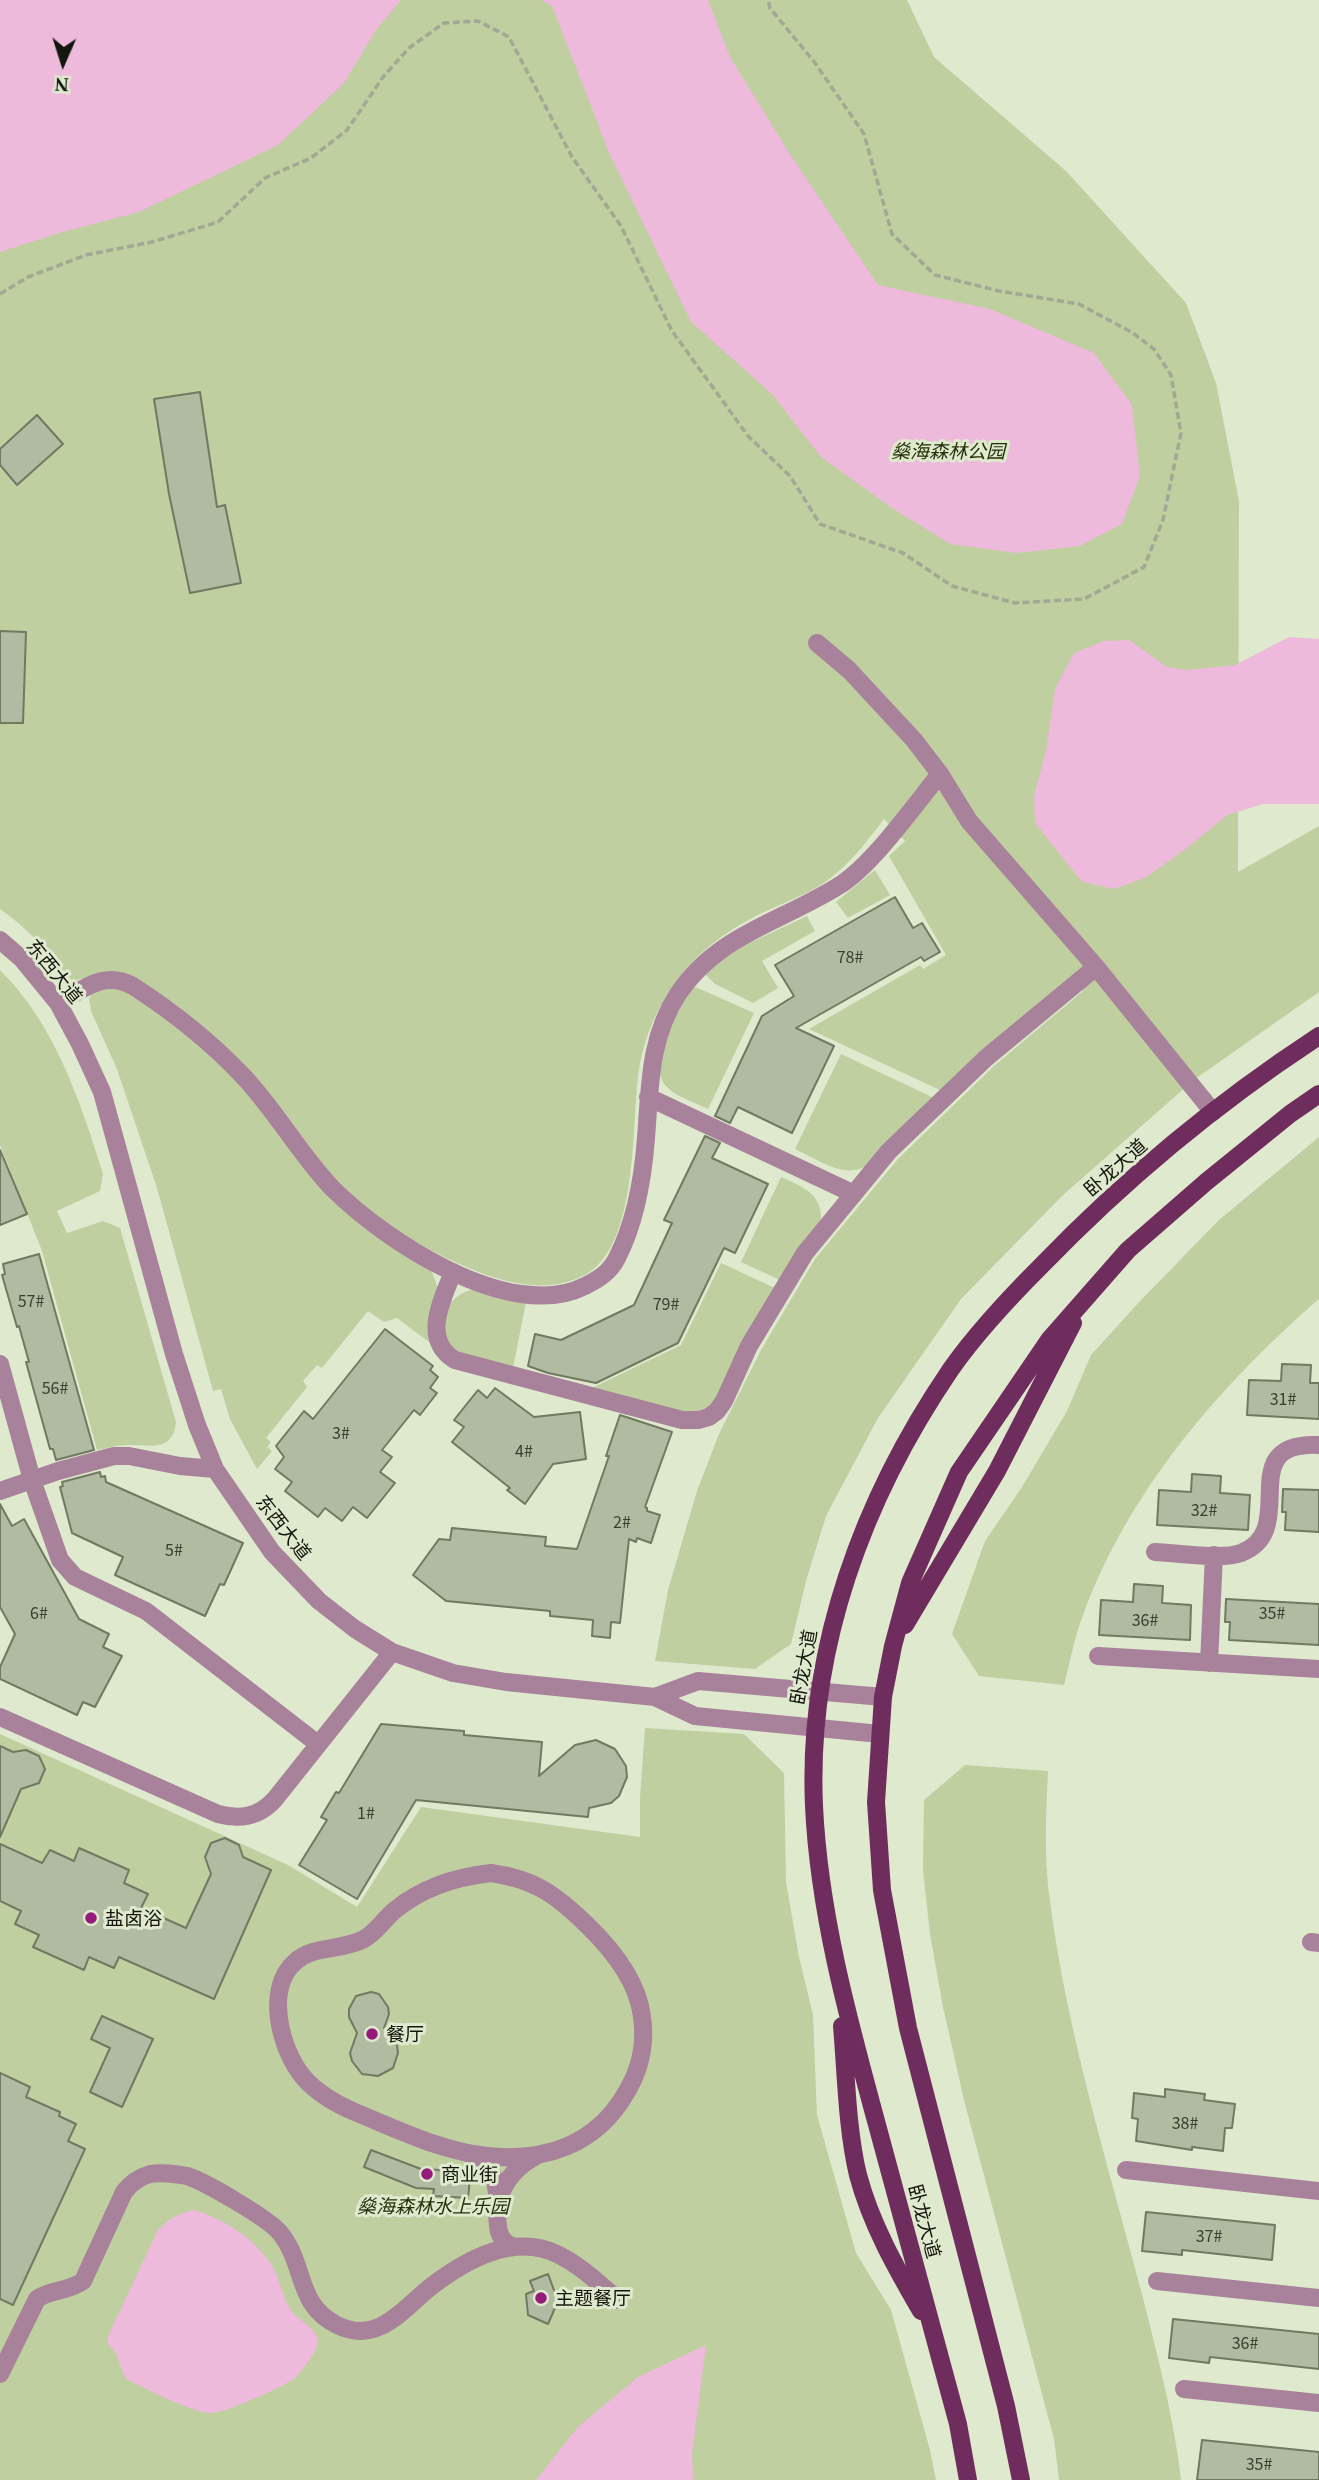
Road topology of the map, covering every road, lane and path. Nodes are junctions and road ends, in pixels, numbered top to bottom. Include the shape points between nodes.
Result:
1 (768, 0) edge
2 (0, 294) edge
3 (817, 643) dead end
4 (940, 774) junction
5 (0, 940) edge
6 (1096, 967) junction
7 (58, 1003) junction
8 (1319, 1036) edge
9 (1319, 1094) edge
10 (648, 1097) junction
11 (1213, 1112) junction
12 (854, 1194) junction
13 (453, 1272) junction
14 (1084, 1301) junction
15 (0, 1364) edge
16 (1319, 1444) edge
17 (215, 1469) junction
18 (32, 1480) junction
19 (0, 1491) edge
20 (1155, 1552) dead end
21 (1214, 1555) junction
22 (893, 1646) junction
23 (392, 1652) junction
24 (1098, 1656) dead end
25 (1209, 1663) junction
26 (1319, 1669) edge
27 (818, 1692) junction
28 (655, 1697) junction
29 (883, 1697) junction
30 (0, 1717) edge
31 (814, 1728) junction
32 (880, 1734) junction
33 (318, 1744) junction
34 (838, 1973) junction
35 (465, 2152) junction
36 (540, 2154) junction
37 (1126, 2171) dead end
38 (1319, 2191) edge
39 (498, 2200) junction
40 (497, 2219) junction
41 (514, 2247) junction
42 (476, 2258) junction
43 (1157, 2281) dead end
44 (1319, 2298) edge
45 (618, 2300) dead end
46 (933, 2334) junction
47 (0, 2374) edge
48 (1184, 2389) dead end
49 (1319, 2403) edge
50 (968, 2480) edge
51 (1021, 2480) edge

1 - 2 path via 864,134 892,234 935,275 1079,304 1133,333 1154,349 1166,366 1181,433 1163,520 1144,568 1084,599 1015,603 952,586 903,553 820,524 790,477 748,436 672,331 621,226 572,157 509,37 478,21 444,23 410,48 346,130 311,158 265,178 218,222 86,255 28,277
3 - 4 street via 883,706
4 - 6 street via 969,821
4 - 10 street via 842,884 706,959 675,998 657,1040
5 - 7 street, 东西大道
6 - 11 street
6 - 12 street via 986,1058 889,1151
7 - 13 street via 105,979 123,981 168,1009 245,1078 308,1161 355,1209 402,1244
7 - 17 street, 东西大道 via 102,1092 174,1354
8 - 11 main road, 卧龙大道
9 - 14 main road, 卧龙大道 via 1206,1182 1128,1251
10 - 12 street
10 - 13 street via 642,1171 631,1226 617,1258 599,1279 559,1295 534,1297
11 - 27 main road, 卧龙大道 via 1089,1216 1007,1300 953,1366 873,1507 844,1580
12 - 13 street via 805,1253 749,1346 724,1401 717,1411 699,1420 682,1420 455,1360 439,1346 435,1330
14 - 22 main road via 997,1471
14 - 22 main road, 卧龙大道 via 1049,1340 959,1472 910,1583
15 - 18 street
16 - 21 street via 1290,1447 1273,1463 1269,1522 1254,1546 1232,1556
17 - 18 street via 114,1456
17 - 23 street, 东西大道 via 272,1552 319,1601
18 - 19 street
18 - 33 street via 66,1569 146,1611
20 - 21 street
21 - 25 street
22 - 29 main road, 卧龙大道
23 - 28 street, 东西大道 via 506,1682
23 - 33 street
24 - 25 street
25 - 26 street
27 - 28 street, 东西大道 via 698,1681
27 - 29 street, 东西大道
27 - 31 main road, 卧龙大道
28 - 31 street via 695,1716
29 - 32 main road, 卧龙大道
30 - 33 street via 232,1818 268,1807
31 - 32 street
31 - 34 main road, 卧龙大道 via 815,1819 823,1897
32 - 51 main road, 卧龙大道 via 876,1802 883,1890 908,2028
34 - 46 main road, 卧龙大道
34 - 46 main road via 858,2175 886,2251
35 - 36 street via 512,2157
35 - 36 street via 422,2140 317,2091 296,2068 283,2032 278,1998 285,1974 305,1955 366,1938 429,1888 491,1873 541,1886 573,1911 615,1955 642,2015 642,2057 636,2077 613,2114 568,2147
35 - 39 street via 484,2162 491,2172
36 - 39 street via 518,2168
37 - 38 street
39 - 40 street
40 - 41 street via 503,2241
40 - 42 street via 489,2246
41 - 42 street
41 - 45 street via 558,2254
42 - 47 street via 432,2286 387,2324 368,2330 341,2327 313,2306 293,2252 272,2223 188,2176 150,2174 124,2192 82,2281 37,2299
43 - 44 street
46 - 50 main road, 卧龙大道
48 - 49 street

